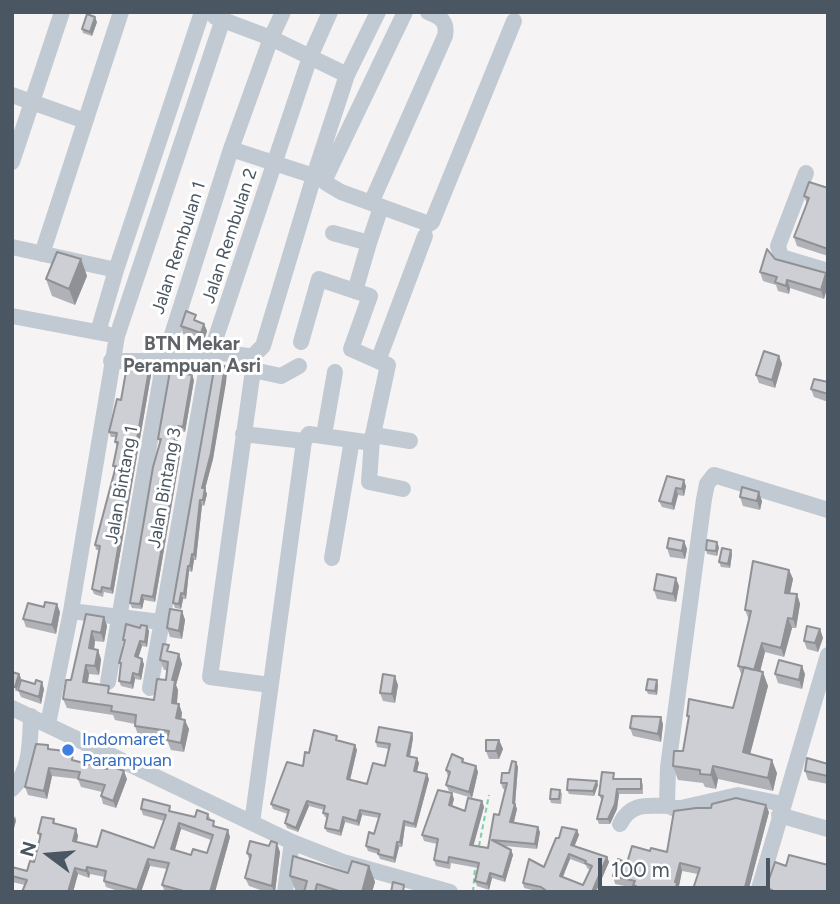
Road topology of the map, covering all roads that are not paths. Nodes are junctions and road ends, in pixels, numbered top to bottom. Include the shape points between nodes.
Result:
1 (62, 12) edge
2 (121, 12) edge
3 (202, 12) edge
4 (283, 12) edge
5 (330, 12) edge
6 (378, 12) edge
7 (405, 12) edge
8 (428, 12) edge
9 (223, 19) junction
10 (514, 21) dead end
11 (271, 38) junction
12 (310, 57) junction
13 (348, 75) junction
14 (12, 95) edge
15 (31, 102) junction
16 (85, 121) junction
17 (231, 149) junction
18 (12, 162) edge
19 (275, 163) junction
20 (806, 173) dead end
21 (314, 176) junction
22 (376, 205) junction
23 (333, 233) dead end
24 (425, 236) dead end
25 (369, 243) junction
26 (12, 247) edge
27 (42, 254) junction
28 (116, 270) junction
29 (828, 271) edge
30 (355, 291) junction
31 (12, 316) edge
32 (98, 332) junction
33 (117, 336) junction
34 (301, 342) dead end
35 (210, 356) junction
36 (164, 360) junction
37 (111, 361) junction
38 (378, 361) junction
39 (299, 366) dead end
40 (335, 372) dead end
41 (243, 433) junction
42 (324, 435) junction
43 (373, 437) junction
44 (352, 440) junction
45 (304, 441) junction
46 (410, 441) dead end
47 (403, 489) dead end
48 (828, 510) edge
49 (332, 558) dead end
50 (71, 611) junction
51 (118, 617) junction
52 (161, 622) junction
53 (828, 655) edge
54 (108, 682) dead end
55 (270, 685) junction
56 (150, 688) dead end
57 (12, 708) edge
58 (31, 716) junction
59 (48, 724) junction
60 (12, 789) edge
61 (669, 806) junction
62 (781, 809) junction
63 (252, 823) junction
64 (620, 824) dead end
65 (828, 829) edge
66 (292, 842) junction
67 (285, 892) edge
68 (450, 892) edge
69 (758, 892) edge

1 - 15 street
2 - 16 street
3 - 9 street
3 - 28 street
4 - 11 street, Jalan Rembulan 1
5 - 12 street, Jalan Rembulan 2
6 - 13 street
7 - 22 street via 326,183
8 - 22 street via 444,21 445,36
9 - 11 street
9 - 33 street
10 - 22 street via 432,222
11 - 12 street
11 - 17 street, Jalan Rembulan 1
12 - 13 street
12 - 19 street, Jalan Rembulan 2
13 - 21 street
14 - 15 street
15 - 16 street
15 - 18 street
16 - 27 street
17 - 19 street
17 - 36 street, Jalan Rembulan 1
19 - 21 street
19 - 35 street, Jalan Rembulan 2
20 - 29 street via 778,254
21 - 35 street via 263,346 249,356
22 - 25 street
23 - 25 street
24 - 38 street
25 - 30 street
26 - 27 street
27 - 28 street
28 - 32 street
30 - 34 street via 319,279
30 - 38 street via 370,296 351,349
31 - 32 street
32 - 33 street
33 - 37 street
35 - 36 street
35 - 52 street, Jalan Bintang 3
36 - 37 street
36 - 51 street, Jalan Bintang 1
37 - 50 street
38 - 43 street via 388,365
39 - 41 street via 281,376 253,370
40 - 42 street
41 - 45 street
41 - 55 street via 210,677
42 - 44 street
42 - 45 street via 309,434
43 - 44 street via 369,442
43 - 46 street
43 - 47 street via 368,481
44 - 49 street
45 - 55 street
48 - 61 street via 718,476 710,478 670,754
50 - 51 street
50 - 59 street
51 - 52 street
51 - 54 street, Jalan Bintang 1
52 - 56 street, Jalan Bintang 3
53 - 62 street
55 - 63 street
57 - 58 street
58 - 59 street
58 - 60 street via 27,766
59 - 63 street
61 - 62 street via 681,808 738,795
61 - 64 street via 634,808
62 - 65 street
62 - 69 street
63 - 66 street
66 - 67 street
66 - 68 street via 343,862

